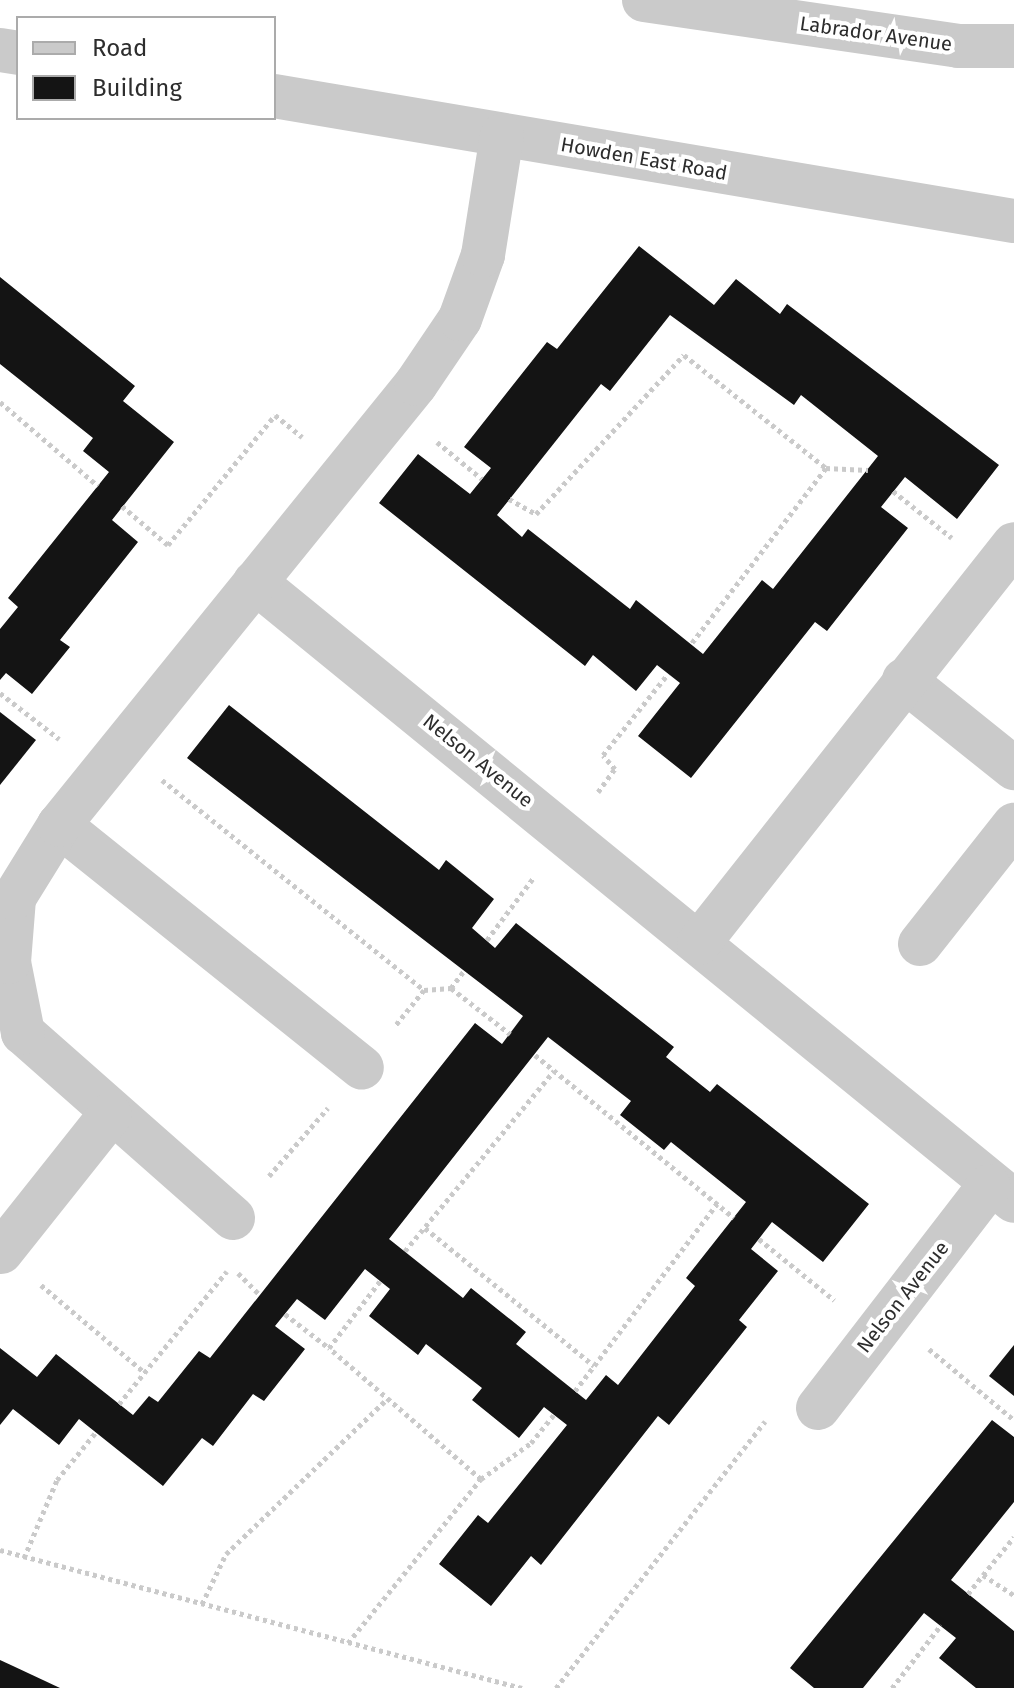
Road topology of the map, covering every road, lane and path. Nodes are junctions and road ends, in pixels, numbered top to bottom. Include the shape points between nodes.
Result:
1 (644, 0) edge
2 (1014, 46) edge
3 (276, 96) edge
4 (502, 135) junction
5 (1014, 221) edge
6 (0, 402) edge
7 (826, 468) junction
8 (868, 470) dead end
9 (345, 472) junction
10 (98, 486) dead end
11 (893, 491) dead end
12 (509, 499) dead end
13 (122, 506) dead end
14 (1004, 557) edge
15 (255, 582) junction
16 (690, 645) dead end
17 (904, 680) junction
18 (0, 693) edge
19 (1014, 768) edge
20 (100, 772) junction
21 (59, 825) junction
22 (1014, 825) edge
23 (699, 943) junction
24 (920, 944) dead end
25 (464, 971) dead end
26 (451, 988) junction
27 (424, 990) dead end
28 (510, 1034) dead end
29 (535, 1055) dead end
30 (362, 1068) dead end
31 (554, 1071) junction
32 (110, 1115) junction
33 (1002, 1194) edge
34 (717, 1204) junction
35 (233, 1218) dead end
36 (734, 1218) dead end
37 (425, 1228) junction
38 (759, 1239) dead end
39 (405, 1251) dead end
40 (1, 1252) edge
41 (231, 1266) dead end
42 (380, 1281) dead end
43 (260, 1295) dead end
44 (285, 1314) dead end
45 (882, 1325) junction
46 (329, 1348) junction
47 (594, 1366) junction
48 (144, 1372) dead end
49 (575, 1391) dead end
50 (387, 1399) junction
51 (818, 1408) joint
52 (554, 1415) dead end
53 (1014, 1420) edge
54 (96, 1432) dead end
55 (481, 1479) junction
56 (1014, 1537) edge
57 (0, 1550) edge
58 (24, 1558) junction
59 (983, 1575) junction
60 (968, 1594) dead end
61 (1014, 1595) edge
62 (202, 1604) junction
63 (941, 1625) dead end
64 (348, 1643) junction
65 (522, 1688) edge
66 (556, 1688) edge
67 (892, 1688) edge

1 - 2 street, Labrador Avenue via 958,46
3 - 4 street, Howden East Road
4 - 5 street, Howden East Road
4 - 9 street via 483,255 460,319
6 - 10 path
7 - 8 path
7 - 12 path via 684,355 536,514
7 - 16 path
9 - 13 path via 275,415 168,545
9 - 15 street
11 - 14 path
14 - 17 street
15 - 20 street
15 - 23 street, Nelson Avenue
17 - 19 street
17 - 23 street
18 - 20 path
20 - 21 street
21 - 30 street
21 - 32 street via 14,898 9,962 23,1033
22 - 24 street
23 - 33 street, Nelson Avenue
25 - 26 path
26 - 27 path
26 - 28 path
29 - 31 path
31 - 34 path
31 - 37 path
32 - 35 street
32 - 40 street
33 - 45 street, Nelson Avenue
34 - 36 path
34 - 47 path
37 - 39 path
37 - 47 path
38 - 45 path
40 - 48 path
41 - 43 path
42 - 46 path
44 - 46 path
45 - 51 street, Nelson Avenue
45 - 53 path
46 - 50 path
47 - 49 path
50 - 55 path
50 - 62 path via 226,1554
51 - 66 path via 785,1395
52 - 55 path via 531,1443
54 - 58 path via 57,1480
55 - 64 path
56 - 59 path
57 - 58 path
58 - 62 path
59 - 60 path
59 - 61 path
62 - 64 path
63 - 67 path
64 - 65 path

